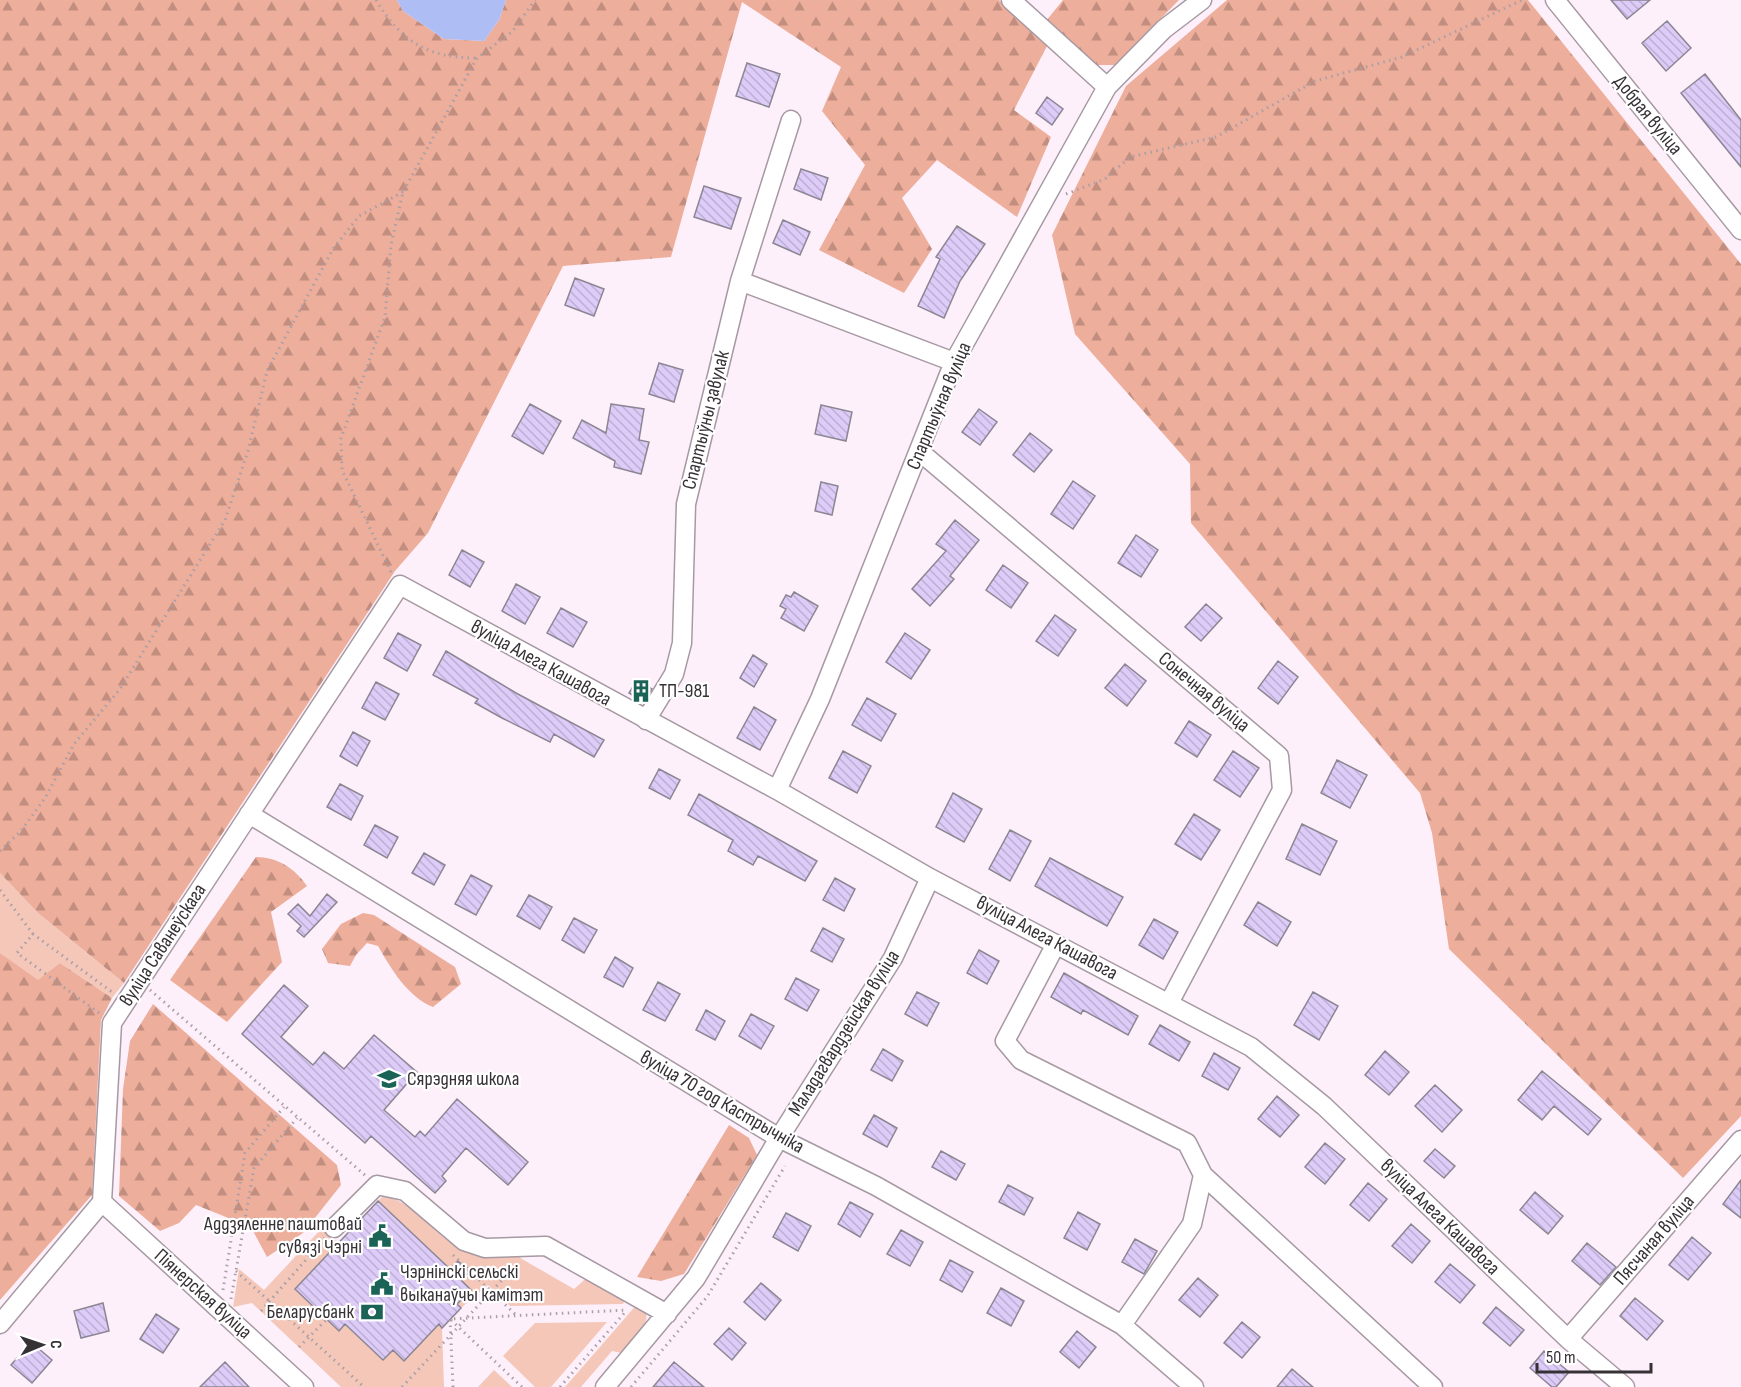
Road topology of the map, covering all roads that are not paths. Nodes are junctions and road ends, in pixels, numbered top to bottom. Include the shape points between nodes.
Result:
1 (1011, 0) edge
2 (1202, 0) edge
3 (1556, 0) edge
4 (1107, 87) junction
5 (791, 120) dead end
6 (1741, 230) edge
7 (740, 281) junction
8 (954, 362) junction
9 (919, 451) junction
10 (400, 585) joint
11 (646, 720) junction
12 (777, 790) junction
13 (249, 814) junction
14 (930, 878) junction
15 (1056, 944) junction
16 (1169, 1003) junction
17 (779, 1138) junction
18 (1741, 1140) edge
19 (1203, 1175) junction
20 (102, 1202) junction
21 (334, 1228) road end
22 (666, 1314) junction
23 (0, 1324) edge
24 (1122, 1325) junction
25 (1568, 1339) junction
26 (1611, 1383) edge
27 (304, 1387) edge
28 (605, 1387) edge
29 (1194, 1387) edge
30 (1433, 1387) edge

1 - 4 street
2 - 4 street, Спартыўная вуліца via 1164,29
3 - 6 street, Добрая вуліца
4 - 8 street, Спартыўная вуліца
5 - 7 street, Спартыўны завулак
7 - 8 street
7 - 11 street, Спартыўны завулак via 686,504 681,643 674,674
8 - 9 street, Спартыўная вуліца
9 - 12 street, Спартыўная вуліца via 820,699
9 - 16 street, Сонечная вуліца via 1279,756 1282,790
10 - 11 street, вуліца Алега Кашавога
10 - 13 street, вуліца Саванеўскага
11 - 12 street, вуліца Алега Кашавога
12 - 14 street, вуліца Алега Кашавога
13 - 17 street, вуліца 70 год Кастрычніка
13 - 20 street, вуліца Саванеўскага via 112,1023
14 - 15 street, вуліца Алега Кашавога
14 - 17 street, Маладагвардзейская вуліца via 892,958
15 - 16 street, вуліца Алега Кашавога
15 - 19 street via 1005,1041 1021,1060 1187,1143
16 - 25 street, вуліца Алега Кашавога via 1251,1047 1324,1106
17 - 22 street, Маладагвардзейская вуліца via 696,1278
17 - 24 street, вуліца 70 год Кастрычніка via 876,1186
18 - 25 street, Пясчаная вуліца
19 - 24 street via 1192,1224
19 - 30 street
20 - 23 street
20 - 27 street, Піянерская вуліца via 226,1310
21 - 22 street via 377,1185 405,1191 464,1241 485,1248 546,1246
22 - 28 street, Маладагвардзейская вуліца
24 - 29 street, вуліца 70 год Кастрычніка
25 - 26 street, вуліца Алега Кашавога

